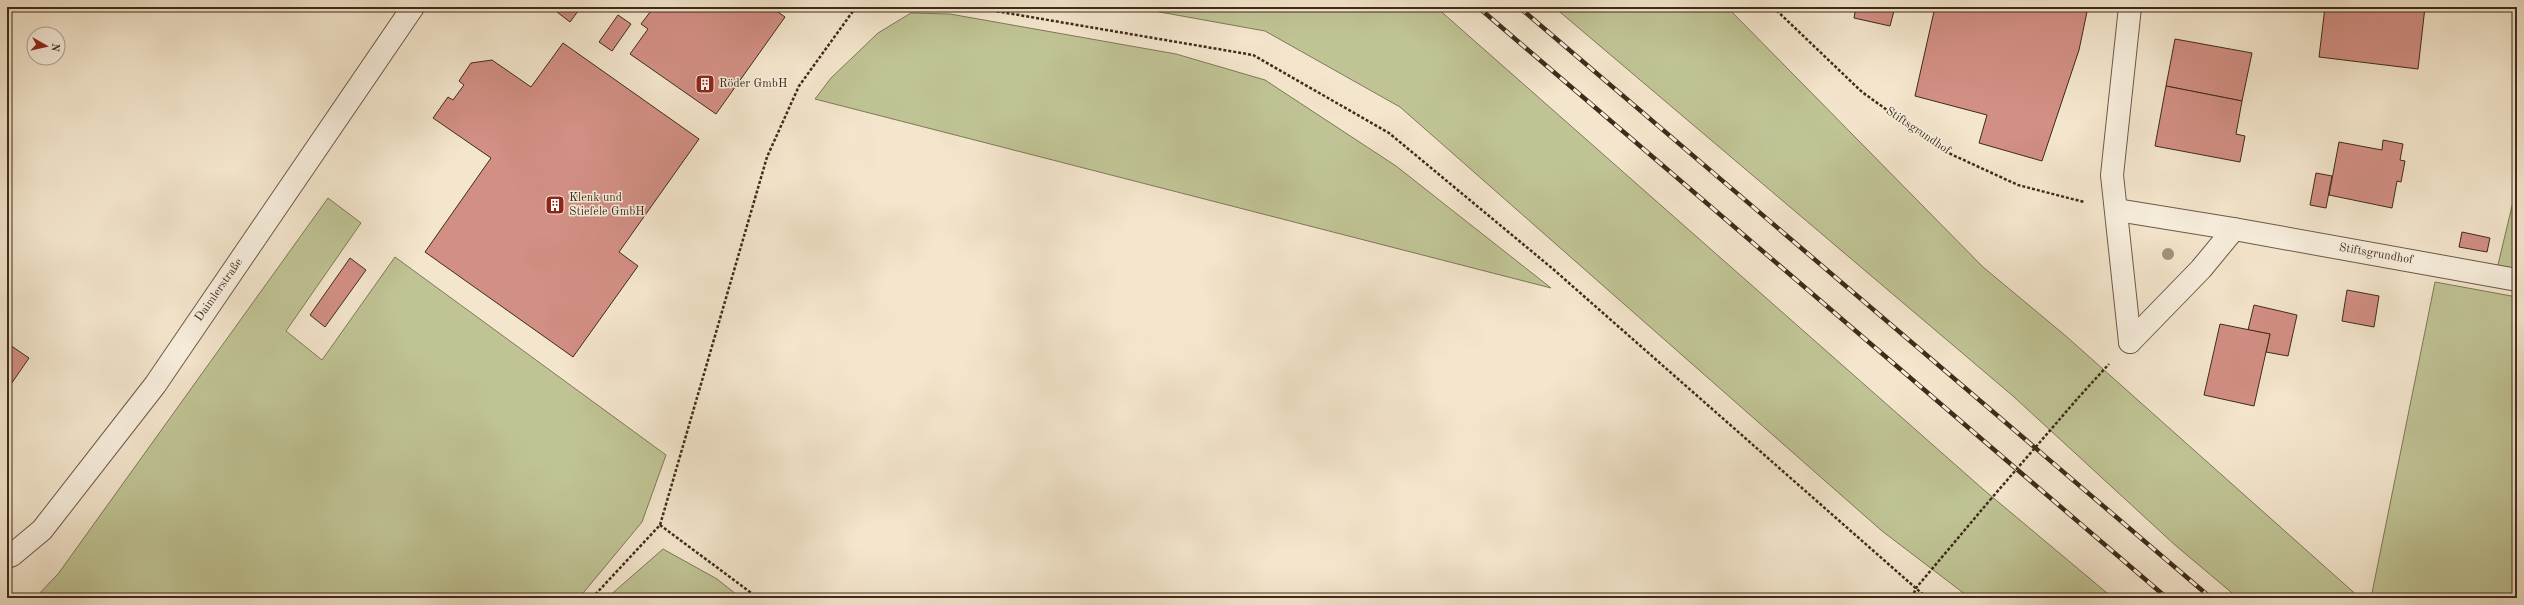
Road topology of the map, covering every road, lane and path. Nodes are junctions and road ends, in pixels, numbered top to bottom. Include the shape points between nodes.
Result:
1 (413, 7) edge
2 (856, 7) edge
3 (972, 7) edge
4 (1773, 7) edge
5 (2130, 7) edge
6 (2117, 210) junction
7 (2234, 229) junction
8 (2517, 280) edge
9 (2130, 342) junction
10 (660, 525) junction
11 (7, 557) edge
12 (1916, 588) junction
13 (592, 598) edge
14 (758, 598) edge
15 (1912, 598) edge
16 (1927, 598) edge

1 - 11 street, Daimlerstraße via 154,385 42,530
2 - 10 path via 799,86 768,157
3 - 12 path via 1253,55 1389,133 1553,269
4 - 6 path, Stiftsgrundhof via 1862,92 1944,151 2018,185
5 - 6 street via 2112,175
6 - 7 street, Stiftsgrundhof
6 - 9 street
7 - 8 street, Stiftsgrundhof
7 - 9 street via 2201,269
9 - 12 path, bridge via 2078,398
10 - 13 path
10 - 14 path
12 - 15 path
12 - 16 path

